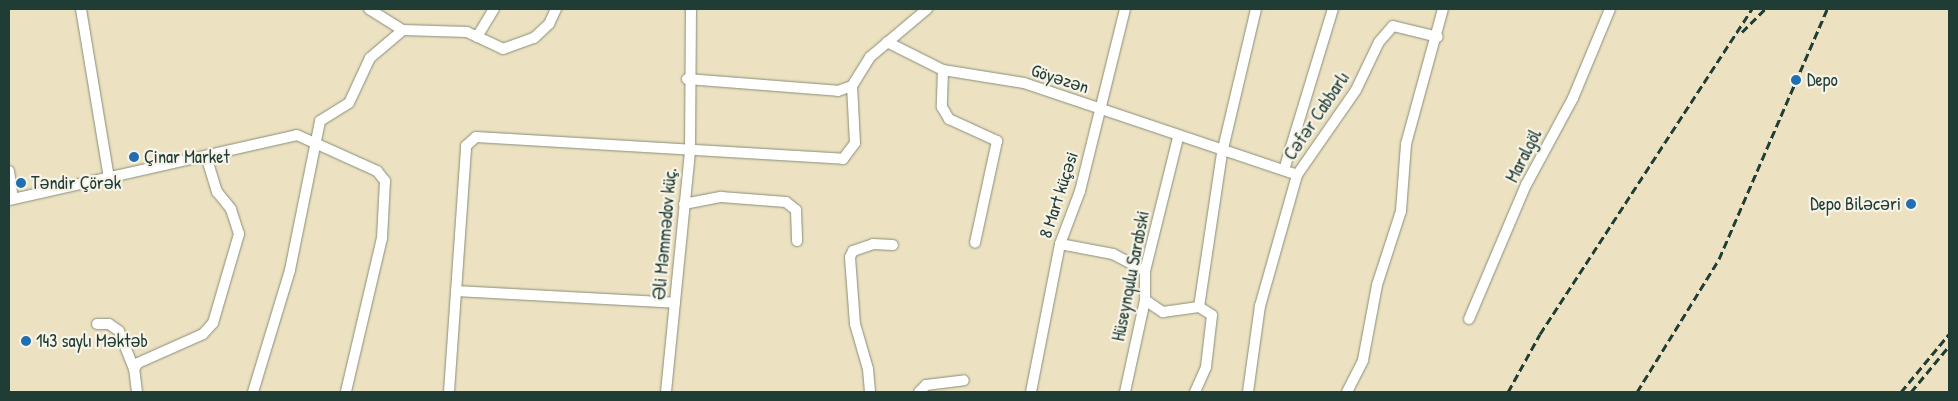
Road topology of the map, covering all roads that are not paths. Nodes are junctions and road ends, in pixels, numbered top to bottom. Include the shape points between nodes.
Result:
1 (80, 9) edge
2 (369, 9) edge
3 (494, 9) edge
4 (556, 9) edge
5 (691, 9) edge
6 (927, 9) edge
7 (1125, 9) edge
8 (1256, 9) edge
9 (1333, 9) edge
10 (1443, 9) edge
11 (1610, 9) edge
12 (403, 30) junction
13 (477, 37) junction
14 (1438, 37) junction
15 (887, 42) junction
16 (943, 70) junction
17 (687, 79) junction
18 (852, 86) junction
19 (1102, 110) junction
20 (1178, 138) junction
21 (316, 142) junction
22 (690, 150) junction
23 (1222, 152) junction
24 (206, 156) junction
25 (1284, 170) junction
26 (9, 171) edge
27 (1297, 175) junction
28 (109, 178) junction
29 (11, 200) edge
30 (684, 204) junction
31 (796, 241) dead end
32 (975, 243) dead end
33 (893, 244) dead end
34 (1060, 244) junction
35 (1145, 271) junction
36 (456, 291) junction
37 (1145, 300) junction
38 (675, 303) junction
39 (1200, 307) junction
40 (1469, 319) dead end
41 (97, 324) dead end
42 (134, 369) junction
43 (964, 380) dead end
44 (137, 392) edge
45 (253, 392) edge
46 (346, 392) edge
47 (449, 392) edge
48 (666, 392) edge
49 (870, 392) edge
50 (919, 392) edge
51 (1031, 392) edge
52 (1125, 392) edge
53 (1195, 392) edge
54 (1248, 392) edge
55 (1347, 392) edge

1 - 28 street
2 - 12 street
3 - 13 street
4 - 13 street via 550,24 514,48
5 - 17 street, Əli Məmmədov küç.
6 - 15 street
7 - 19 street, 8 Mart küçəsi
8 - 23 street
9 - 25 street
10 - 14 street
11 - 40 street, Maralgöl
12 - 13 street via 449,30
12 - 21 street via 370,58 349,104 320,121
14 - 27 street, Cəfər Cabbarlı via 1393,26 1379,42 1356,90
14 - 55 street via 1406,144 1401,211 1378,285 1363,360
15 - 16 street, Göyəzən
15 - 18 street via 870,57
16 - 19 street, Göyəzən via 1024,83
16 - 32 street via 942,107 949,119 997,141
17 - 18 street via 838,91
17 - 22 street, Əli Məmmədov küç.
18 - 22 street via 855,143 842,159
19 - 20 street, Göyəzən
19 - 34 street, 8 Mart küçəsi via 1080,191
20 - 23 street, Göyəzən
20 - 35 street, Hüseynqulu Sarabski
21 - 24 street via 297,135
21 - 45 street via 290,270
21 - 46 street via 377,172 385,181 382,238
22 - 30 street, Əli Məmmədov küç.
22 - 36 street via 476,137 466,146
23 - 25 street, Göyəzən
23 - 39 street
24 - 28 street
24 - 42 street via 218,192 240,226 213,323 203,334 145,359
25 - 27 street, Göyəzən
26 - 29 street
27 - 54 street, Cəfər Cabbarlı via 1260,306
28 - 29 street
30 - 31 street via 721,197 786,202 796,210
30 - 38 street, Əli Məmmədov küç.
33 - 49 street via 873,244 853,251 850,257 855,324 868,368
34 - 35 street via 1113,254
34 - 51 street, 8 Mart küçəsi
35 - 37 street, Hüseynqulu Sarabski
36 - 38 street
36 - 47 street
37 - 39 street via 1163,312
37 - 52 street, Hüseynqulu Sarabski
38 - 48 street, Əli Məmmədov küç.
39 - 53 street via 1212,315 1206,367
41 - 42 street via 109,324 119,331
42 - 44 street
43 - 50 street via 926,385

